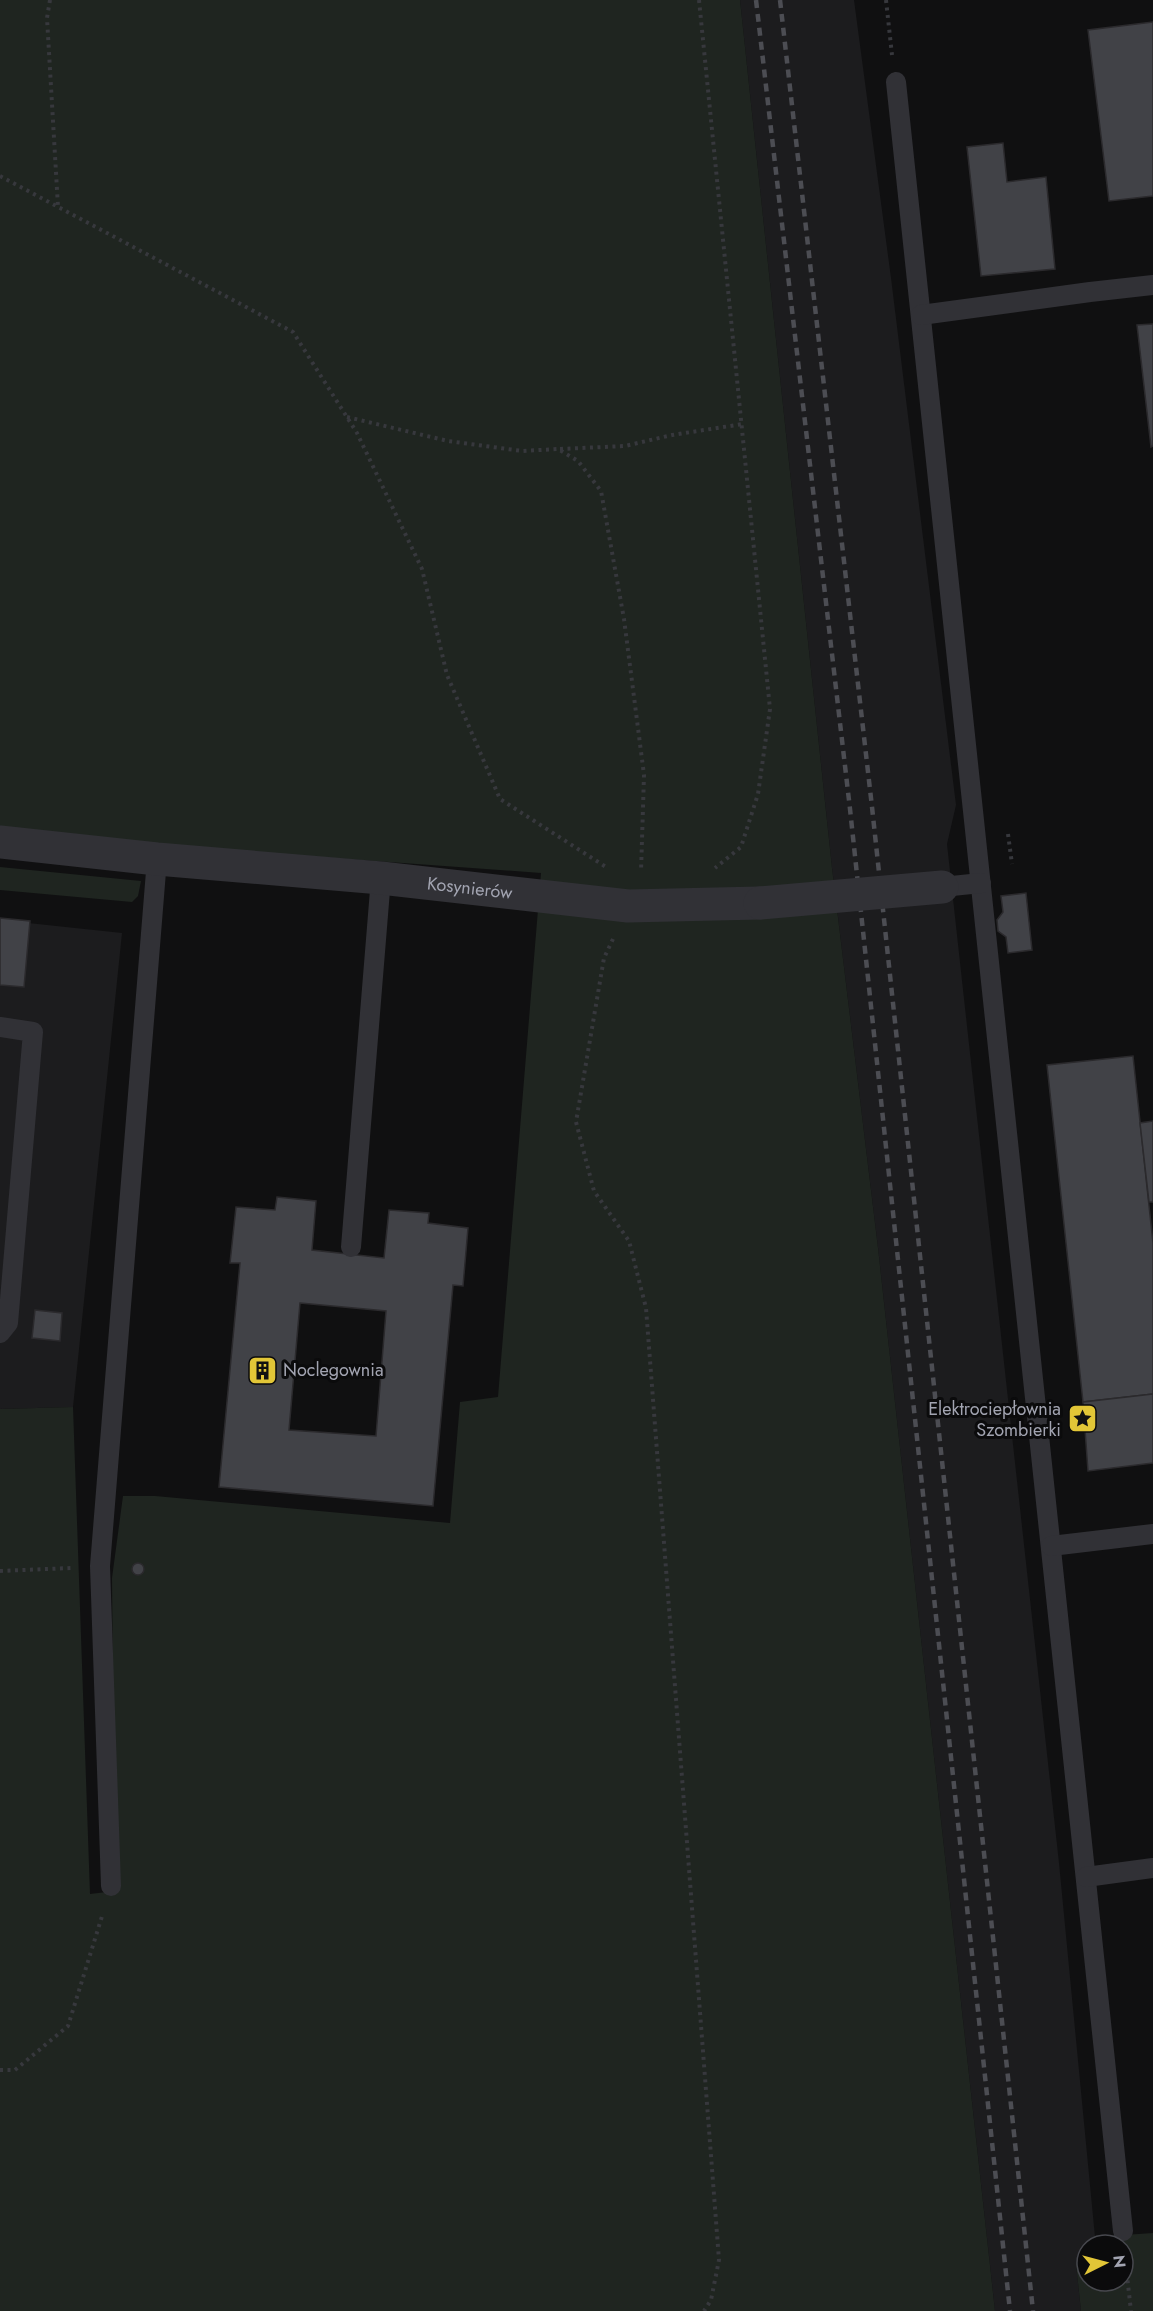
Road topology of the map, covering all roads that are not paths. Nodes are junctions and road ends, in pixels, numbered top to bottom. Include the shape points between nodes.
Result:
1 (896, 82) road end
2 (1153, 285) edge
3 (921, 315) junction
4 (0, 842) edge
5 (158, 859) junction
6 (381, 878) junction
7 (981, 883) junction
8 (942, 887) joint
9 (0, 1027) edge
10 (351, 1246) dead end
11 (0, 1333) edge
12 (1153, 1534) edge
13 (1051, 1546) junction
14 (1153, 1868) edge
15 (1086, 1877) junction
16 (111, 1886) road end
17 (1123, 2231) road end

1 - 3 lane
2 - 3 lane
3 - 7 lane
4 - 5 street, Kosynierów
5 - 6 street, Kosynierów
5 - 16 lane via 100,1566
6 - 8 street, Kosynierów, bridge via 760,903
6 - 10 lane
7 - 8 lane
7 - 13 lane
9 - 11 lane via 33,1032 8,1323
12 - 13 lane
13 - 15 lane
14 - 15 lane
15 - 17 lane

